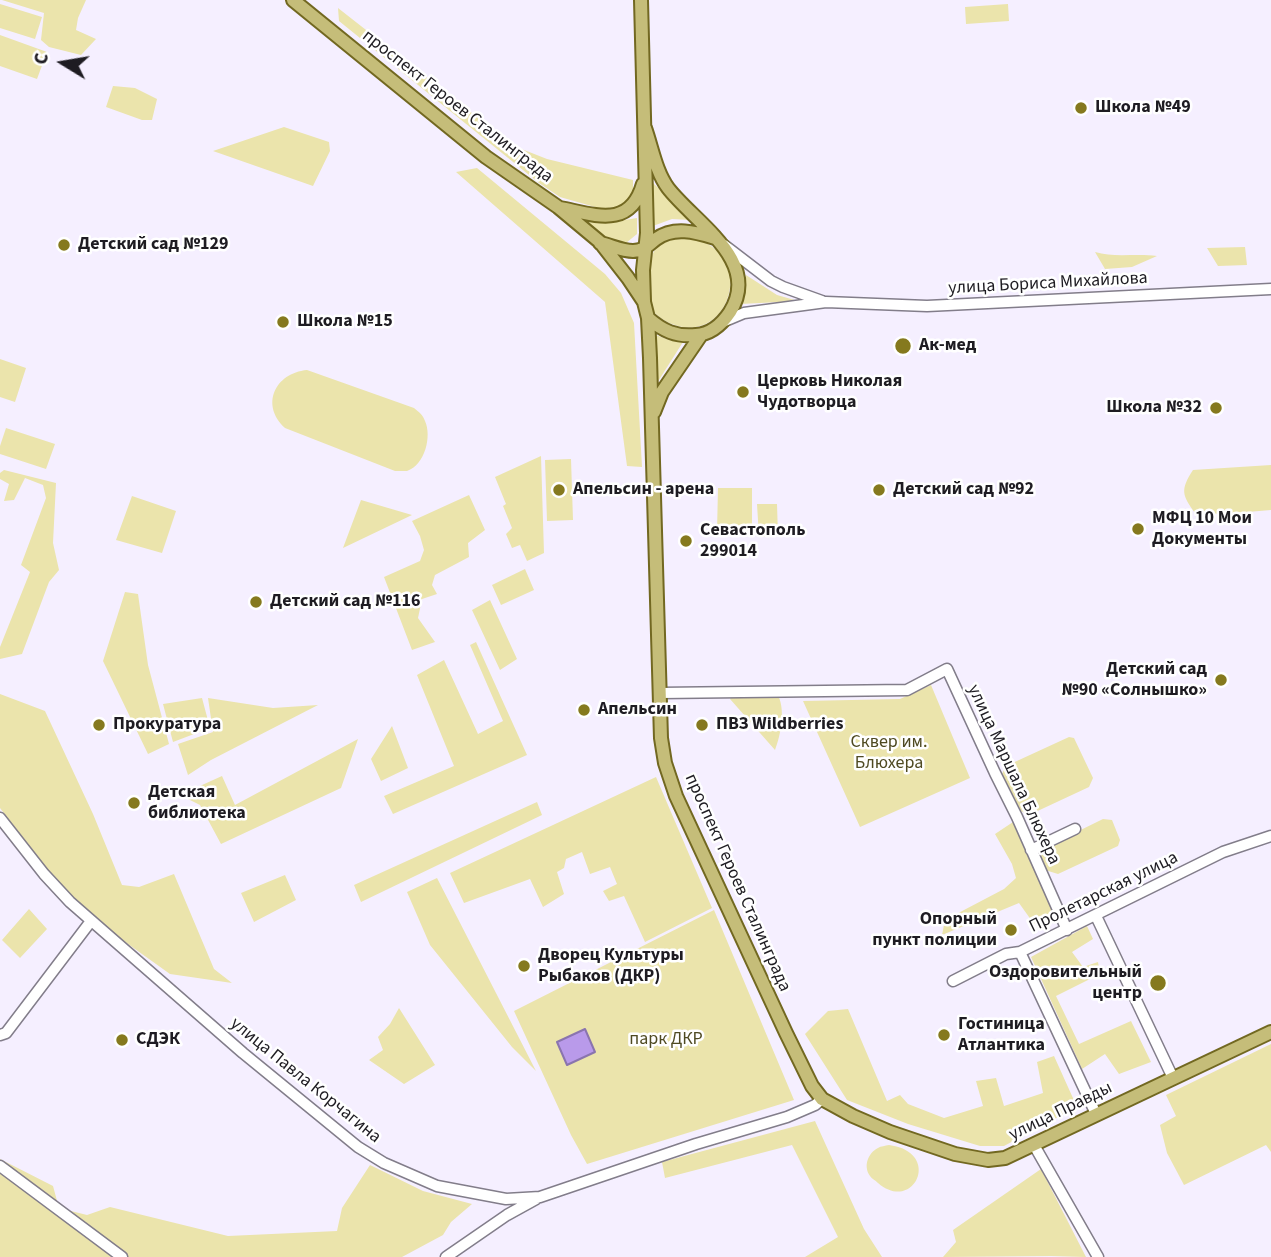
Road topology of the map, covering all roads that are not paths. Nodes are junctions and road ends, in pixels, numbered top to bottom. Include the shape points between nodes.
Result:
1 (293, 0) edge
2 (641, 0) edge
3 (645, 128) junction
4 (646, 177) junction
5 (558, 207) junction
6 (715, 238) junction
7 (600, 242) junction
8 (646, 248) junction
9 (1271, 289) edge
10 (644, 302) junction
11 (826, 302) junction
12 (648, 318) junction
13 (723, 322) junction
14 (701, 335) junction
15 (651, 419) junction
16 (660, 693) junction
17 (0, 818) edge
18 (1075, 829) dead end
19 (1271, 836) edge
20 (1031, 850) junction
21 (1096, 916) junction
22 (91, 921) junction
23 (1067, 930) junction
24 (1020, 953) junction
25 (953, 981) dead end
26 (1271, 1032) edge
27 (0, 1035) edge
28 (1173, 1078) junction
29 (822, 1099) junction
30 (1096, 1114) junction
31 (1034, 1145) junction
32 (0, 1166) edge
33 (540, 1197) junction
34 (122, 1257) edge
35 (446, 1257) edge
36 (1098, 1257) edge

1 - 5 main road, проспект Героев Сталинграда via 486,157
2 - 3 main road
3 - 4 main road
3 - 6 main road via 668,187
4 - 5 main road via 639,198 628,211 607,216
4 - 8 main road
5 - 7 main road, проспект Героев Сталинграда
6 - 8 main road via 676,231
6 - 11 street, улица Бориса Михайлова via 771,281
6 - 13 main road via 738,272 738,291
7 - 8 main road, проспект Героев Сталинграда via 630,251
7 - 10 main road, проспект Героев Сталинграда
8 - 10 main road
9 - 11 street, улица Бориса Михайлова via 927,306
10 - 12 main road, проспект Героев Сталинграда
11 - 13 street, улица Бориса Михайлова via 744,313
12 - 14 main road via 662,330
12 - 15 main road, проспект Героев Сталинграда
13 - 14 main road
14 - 15 main road, проспект Героев Сталинграда via 662,392
15 - 16 main road, проспект Героев Сталинграда
16 - 20 street, улица Маршала Блюхера via 907,690 947,669
16 - 29 main road, проспект Героев Сталинграда via 661,738 676,796 786,1033
17 - 22 street, улица Павла Корчагина via 44,874
18 - 20 street
19 - 21 street, Пролетарская улица via 1223,852
20 - 23 street, улица Маршала Блюхера
21 - 23 street, Пролетарская улица
21 - 28 street
22 - 27 street
22 - 33 street, улица Павла Корчагина via 316,1114 384,1163 437,1186 506,1199
23 - 24 street, Пролетарская улица
24 - 25 street, Пролетарская улица via 1006,954
24 - 30 street
26 - 28 main road, улица Правды
28 - 30 main road, улица Правды
29 - 31 main road, улица Правды via 890,1132 975,1159 1005,1158
29 - 33 street, улица Павла Корчагина via 787,1117
30 - 31 main road, улица Правды
31 - 36 street
32 - 34 street
33 - 35 street

